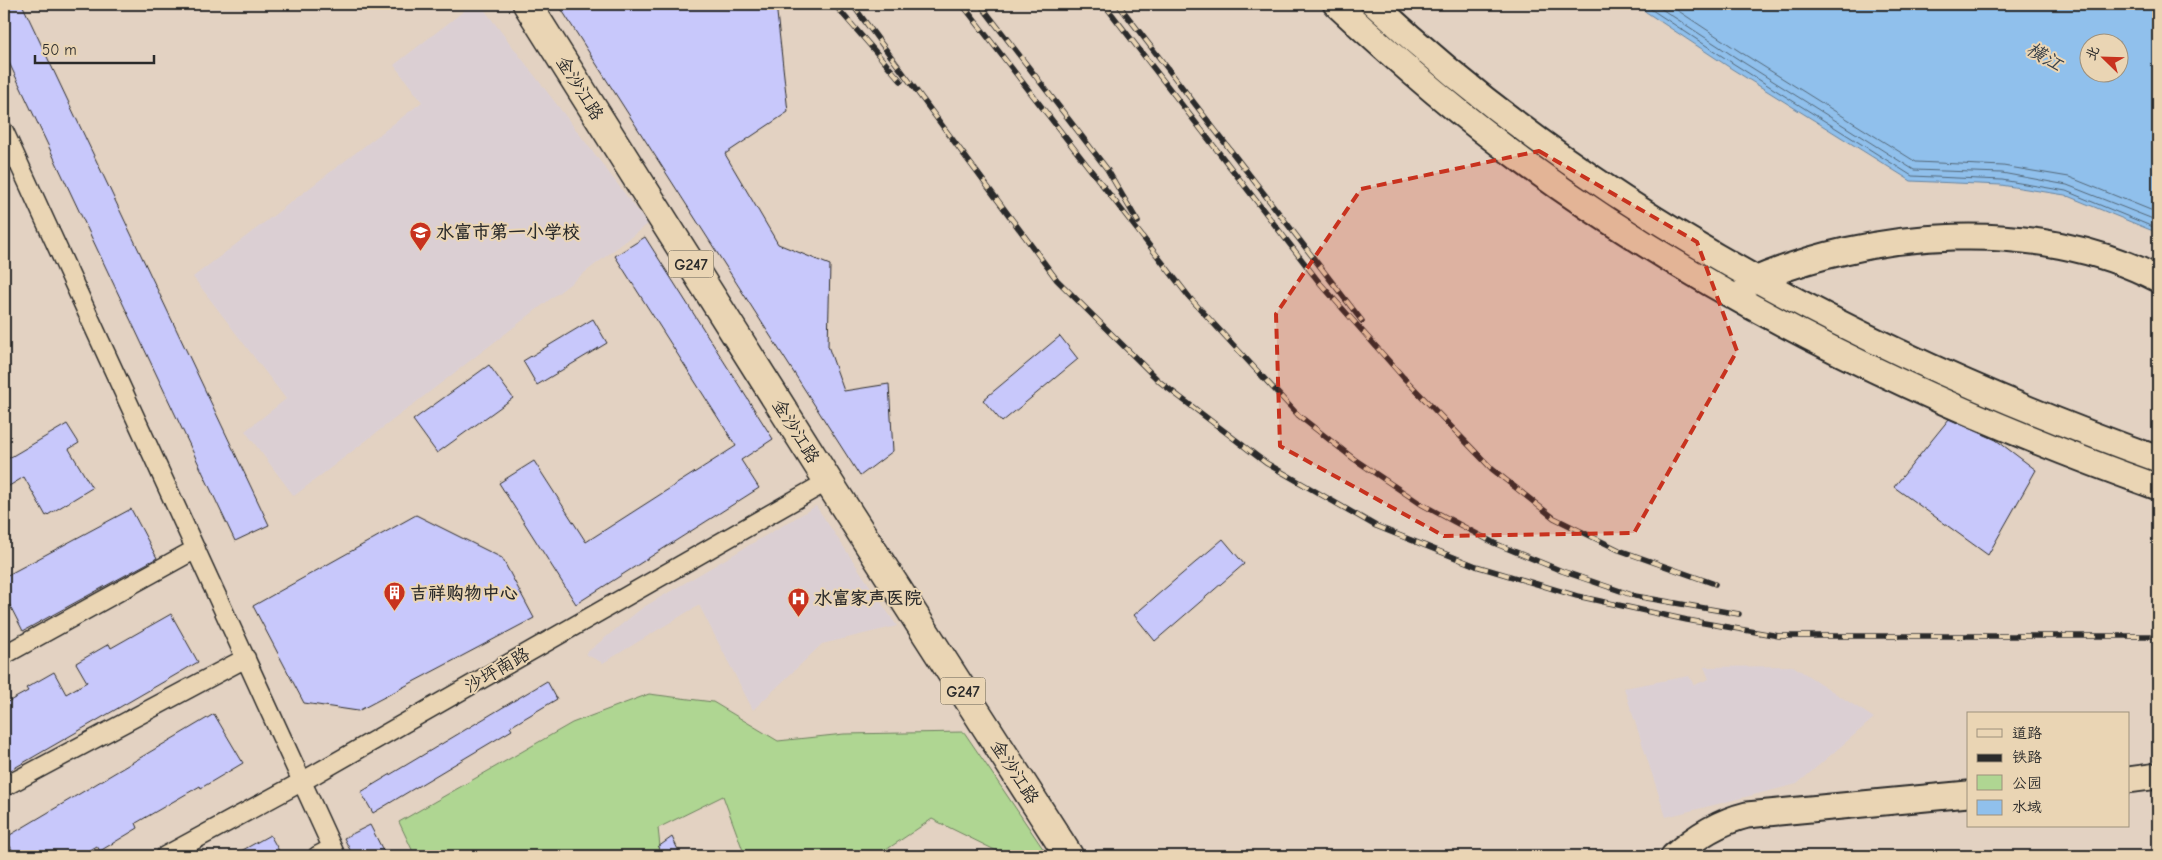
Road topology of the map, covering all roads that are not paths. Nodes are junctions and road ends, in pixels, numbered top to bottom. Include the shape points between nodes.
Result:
1 (527, 4) edge
2 (1336, 4) edge
3 (1374, 4) edge
4 (4, 130) edge
5 (1765, 275) junction
6 (2158, 279) edge
7 (1727, 292) junction
8 (2158, 459) edge
9 (828, 481) junction
10 (2158, 487) edge
11 (196, 549) junction
12 (4, 655) edge
13 (246, 658) junction
14 (2158, 776) edge
15 (2130, 780) edge
16 (302, 782) junction
17 (4, 787) edge
18 (1967, 794) edge
19 (329, 853) edge
20 (165, 856) edge
21 (1069, 856) edge
22 (1674, 856) edge

1 - 9 highway, 金沙江路 / G247
2 - 7 main road via 1426,85 1524,163 1628,233
3 - 5 main road via 1442,65 1540,141 1634,206
4 - 11 street
5 - 6 main road via 1870,245 1962,237 2002,238 2067,248 2112,260
5 - 7 main road
5 - 8 main road via 1849,327 1974,386
7 - 10 main road via 1945,402 2020,435
9 - 16 street, 沙坪南路
9 - 21 highway, 金沙江路 / G247
11 - 12 street
11 - 13 street
13 - 16 street
13 - 17 street
14 - 15 main road
16 - 19 street
16 - 20 street, 沙坪南路
18 - 22 main road via 1747,815 1713,828

